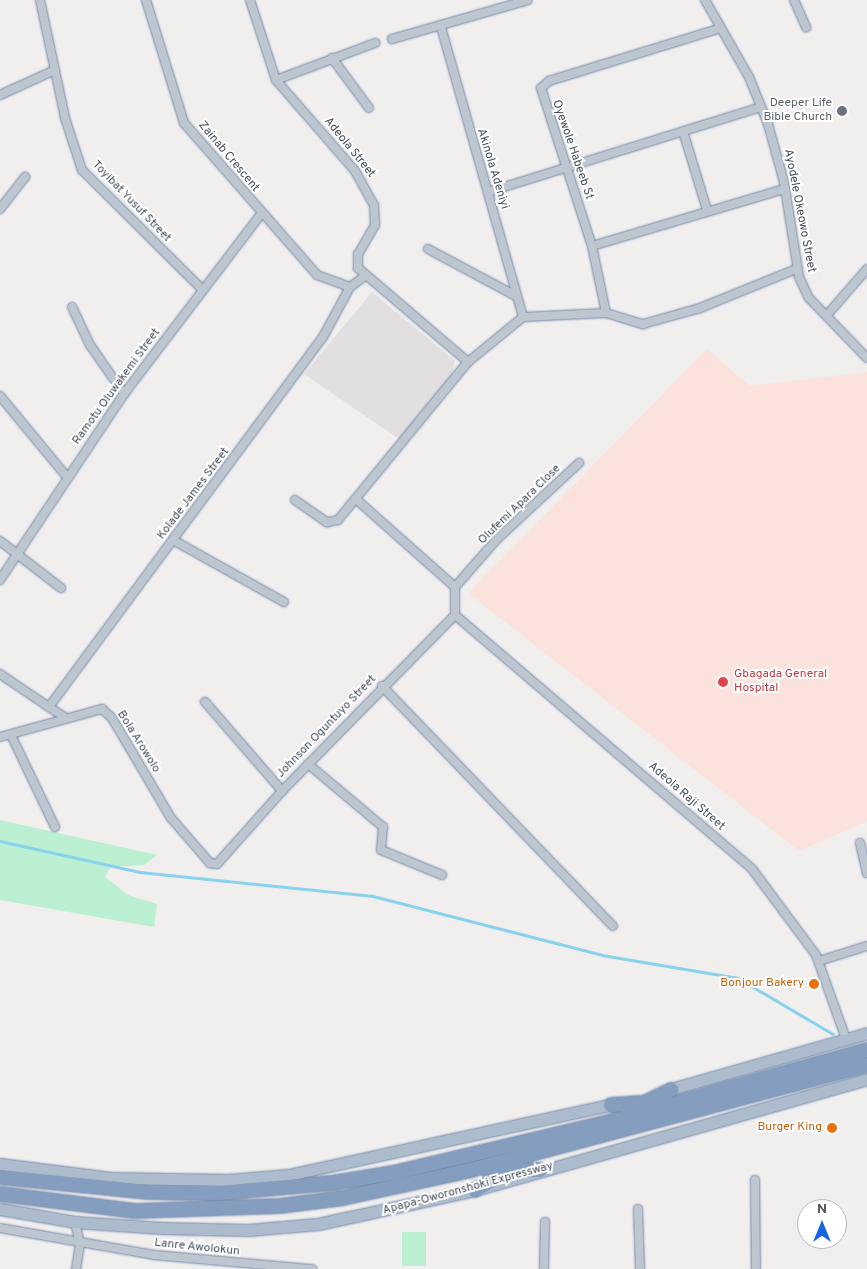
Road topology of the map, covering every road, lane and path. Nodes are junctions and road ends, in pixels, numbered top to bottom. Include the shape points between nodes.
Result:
1 (40, 0) edge
2 (146, 0) edge
3 (250, 0) edge
4 (528, 0) edge
5 (705, 0) edge
6 (794, 0) edge
7 (441, 27) junction
8 (806, 27) dead end
9 (718, 29) junction
10 (392, 39) dead end
11 (375, 43) dead end
12 (332, 58) junction
13 (55, 70) junction
14 (276, 80) junction
15 (0, 95) edge
16 (761, 107) junction
17 (369, 108) dead end
18 (683, 130) junction
19 (568, 165) junction
20 (25, 177) dead end
21 (785, 189) junction
22 (488, 192) junction
23 (0, 209) edge
24 (707, 210) junction
25 (261, 214) junction
26 (592, 246) junction
27 (428, 249) dead end
28 (796, 269) junction
29 (867, 269) edge
30 (365, 276) junction
31 (350, 287) junction
32 (202, 290) junction
33 (516, 296) junction
34 (72, 307) dead end
35 (606, 313) junction
36 (827, 315) junction
37 (523, 317) junction
38 (867, 358) edge
39 (468, 362) junction
40 (124, 394) junction
41 (0, 396) edge
42 (579, 463) dead end
43 (67, 477) junction
44 (295, 500) dead end
45 (357, 500) junction
46 (173, 540) junction
47 (0, 541) edge
48 (16, 556) junction
49 (0, 580) edge
50 (455, 587) junction
51 (61, 588) dead end
52 (284, 602) dead end
53 (455, 615) junction
54 (0, 674) edge
55 (382, 686) junction
56 (205, 702) dead end
57 (49, 707) junction
58 (66, 718) junction
59 (11, 735) junction
60 (0, 736) edge
61 (308, 764) junction
62 (282, 791) junction
63 (55, 827) dead end
64 (860, 843) dead end
65 (221, 861) joint
66 (867, 874) edge
67 (442, 875) dead end
68 (613, 926) dead end
69 (867, 946) edge
70 (819, 961) junction
71 (867, 1033) edge
72 (846, 1039) junction
73 (867, 1050) edge
74 (867, 1065) edge
75 (867, 1080) edge
76 (673, 1096) junction
77 (642, 1103) junction
78 (611, 1105) junction
79 (612, 1120) junction
80 (534, 1154) junction
81 (0, 1164) edge
82 (471, 1170) junction
83 (540, 1170) junction
84 (509, 1172) junction
85 (0, 1178) edge
86 (755, 1180) dead end
87 (476, 1190) junction
88 (0, 1194) edge
89 (0, 1209) edge
90 (638, 1209) dead end
91 (75, 1222) junction
92 (545, 1222) dead end
93 (0, 1228) edge
94 (80, 1244) junction
95 (76, 1269) edge
96 (312, 1269) edge
97 (544, 1269) edge
98 (640, 1269) edge
99 (756, 1269) edge

1 - 13 street, Toyibat Yusuf Street
2 - 25 street, Zainab Crescent via 184,123
3 - 14 street, Adeola Street
4 - 7 street
5 - 9 street, Ayodele Okeowo Street
6 - 8 street
7 - 10 street
7 - 22 street, Akinola Adeniyi
9 - 16 street, Ayodele Okeowo Street via 749,77
9 - 19 street, Oyewole Habeeb St via 549,81 541,88
11 - 12 street
12 - 14 street
12 - 17 street
13 - 15 street
13 - 32 street, Toyibat Yusuf Street via 82,170
14 - 30 street, Adeola Street via 366,186 376,212 375,224 358,254 358,268
16 - 18 street
16 - 21 street, Ayodele Okeowo Street
18 - 19 street
18 - 24 street
19 - 22 street
19 - 26 street, Oyewole Habeeb St
20 - 23 street
21 - 24 street
21 - 28 street, Ayodele Okeowo Street
22 - 33 street, Akinola Adeniyi
24 - 26 street
25 - 31 street, Zainab Crescent via 317,275
25 - 32 street, Ramotu Oluwakemi Street
26 - 35 street, Oyewole Habeeb St
27 - 33 street
28 - 35 street via 700,308 643,324
28 - 36 street, Ayodele Okeowo Street via 810,298
29 - 36 street
30 - 31 street, Kolade James Street
30 - 39 street
31 - 46 street, Kolade James Street via 323,336
32 - 40 street, Ramotu Oluwakemi Street
33 - 37 street, Akinola Adeniyi
34 - 40 street via 90,345
35 - 37 street
36 - 38 street, Ayodele Okeowo Street
37 - 39 street
39 - 45 street
40 - 43 street, Ramotu Oluwakemi Street
41 - 43 street
42 - 50 street, Olufemi Apara Close via 497,539
43 - 48 street, Ramotu Oluwakemi Street
44 - 45 street via 332,523
45 - 50 street
46 - 52 street
46 - 57 street, Kolade James Street
47 - 48 street
48 - 49 street, Ramotu Oluwakemi Street
48 - 51 street
50 - 53 street
53 - 55 street, Johnson Oguntuyo Street
53 - 70 street, Adeola Raji Street via 752,869
54 - 57 street
55 - 61 street, Johnson Oguntuyo Street
55 - 68 street
56 - 62 street
57 - 58 street
58 - 59 street, Bola Arowolo
58 - 65 street, Bola Arowolo via 91,708 102,709 112,718 171,818 210,863
59 - 60 street, Bola Arowolo
59 - 63 street
61 - 62 street, Johnson Oguntuyo Street
61 - 67 street via 383,827 381,850
62 - 65 street, Johnson Oguntuyo Street
64 - 66 street
69 - 70 street
70 - 72 street, Adeola Raji Street
71 - 72 main road
72 - 76 main road
73 - 76 highway
74 - 80 highway, Apapa-Oworonshoki Expressway
75 - 83 main road, Apapa-Oworonshoki Expressway
76 - 77 highway
76 - 78 main road
76 - 79 highway
77 - 78 highway
77 - 79 highway
78 - 81 main road via 288,1175 228,1180 111,1178
79 - 85 highway via 393,1173 275,1190 148,1192
80 - 82 highway, Apapa-Oworonshoki Expressway
80 - 84 highway
82 - 84 highway
82 - 88 highway, Apapa-Oworonshoki Expressway via 343,1198 210,1210 74,1207
83 - 84 highway
83 - 87 main road, Apapa-Oworonshoki Expressway
84 - 87 highway
86 - 99 street
87 - 91 main road, Apapa-Oworonshoki Expressway via 383,1213 248,1230
89 - 91 main road, Apapa-Oworonshoki Expressway
90 - 98 street
91 - 94 street
92 - 97 street
93 - 94 street, Lanre Awolokun
94 - 95 street
94 - 96 street, Lanre Awolokun

